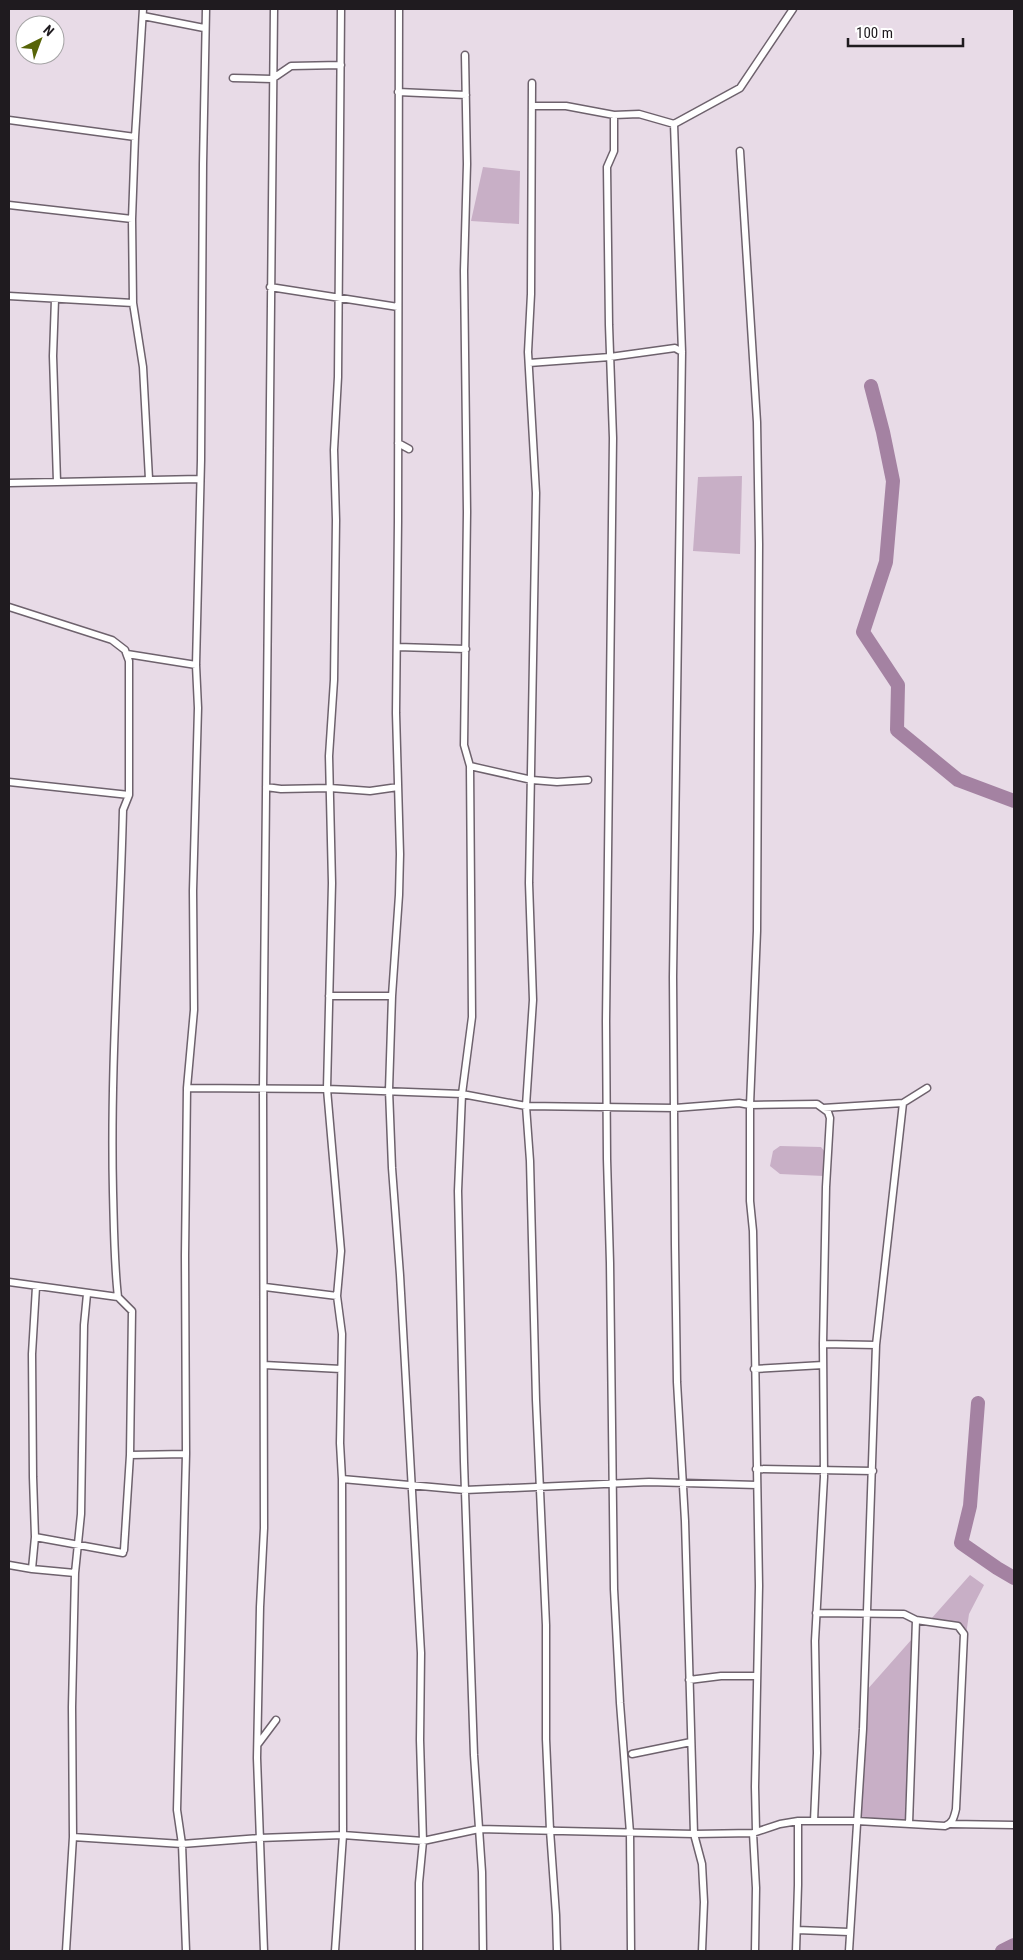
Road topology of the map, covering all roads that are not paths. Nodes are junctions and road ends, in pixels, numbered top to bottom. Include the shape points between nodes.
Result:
1 (143, 9) edge
2 (206, 9) edge
3 (274, 9) edge
4 (341, 9) edge
5 (399, 9) edge
6 (793, 9) edge
7 (143, 16) junction
8 (204, 28) junction
9 (465, 55) dead end
10 (341, 65) junction
11 (233, 78) dead end
12 (272, 79) junction
13 (532, 83) dead end
14 (398, 92) junction
15 (466, 95) junction
16 (532, 106) junction
17 (614, 115) junction
18 (9, 120) edge
19 (674, 124) junction
20 (135, 137) junction
21 (740, 151) dead end
22 (9, 206) edge
23 (132, 219) junction
24 (270, 287) junction
25 (9, 296) edge
26 (55, 299) junction
27 (339, 299) junction
28 (133, 303) junction
29 (398, 307) junction
30 (682, 352) junction
31 (610, 357) junction
32 (529, 363) junction
33 (398, 443) junction
34 (409, 449) dead end
35 (149, 479) junction
36 (200, 479) junction
37 (58, 482) junction
38 (9, 483) edge
39 (9, 607) edge
40 (396, 647) junction
41 (466, 649) junction
42 (127, 654) junction
43 (196, 665) junction
44 (470, 766) junction
45 (532, 780) junction
46 (588, 780) dead end
47 (9, 782) edge
48 (266, 787) junction
49 (398, 787) junction
50 (330, 788) junction
51 (129, 795) junction
52 (329, 996) junction
53 (392, 996) junction
54 (188, 1088) junction
55 (927, 1088) dead end
56 (263, 1089) junction
57 (327, 1089) junction
58 (389, 1090) junction
59 (462, 1094) junction
60 (903, 1103) junction
61 (750, 1104) junction
62 (526, 1106) junction
63 (607, 1108) junction
64 (675, 1108) junction
65 (823, 1108) junction
66 (9, 1282) edge
67 (36, 1287) junction
68 (264, 1287) junction
69 (87, 1294) junction
70 (337, 1296) junction
71 (118, 1297) junction
72 (823, 1344) junction
73 (876, 1345) junction
74 (264, 1365) junction
75 (824, 1365) junction
76 (754, 1368) junction
77 (341, 1369) junction
78 (186, 1454) junction
79 (130, 1455) junction
80 (756, 1469) junction
81 (824, 1470) junction
82 (872, 1471) junction
83 (342, 1479) junction
84 (682, 1482) junction
85 (613, 1484) junction
86 (757, 1485) junction
87 (412, 1486) junction
88 (540, 1487) junction
89 (465, 1490) junction
90 (35, 1537) junction
91 (78, 1545) junction
92 (9, 1565) edge
93 (32, 1569) junction
94 (75, 1573) junction
95 (816, 1613) junction
96 (868, 1614) junction
97 (916, 1620) junction
98 (757, 1676) junction
99 (689, 1680) junction
100 (276, 1720) dead end
101 (692, 1742) junction
102 (258, 1745) junction
103 (632, 1754) dead end
104 (798, 1821) junction
105 (814, 1821) junction
106 (857, 1821) junction
107 (909, 1824) junction
108 (950, 1824) junction
109 (1014, 1826) edge
110 (479, 1829) junction
111 (550, 1830) junction
112 (754, 1832) junction
113 (630, 1833) junction
114 (694, 1834) junction
115 (343, 1836) junction
116 (73, 1838) junction
117 (259, 1838) junction
118 (423, 1841) junction
119 (182, 1844) junction
120 (797, 1930) junction
121 (849, 1932) junction
122 (66, 1951) edge
123 (186, 1951) edge
124 (264, 1951) edge
125 (336, 1951) edge
126 (419, 1951) edge
127 (483, 1951) edge
128 (557, 1951) edge
129 (631, 1951) edge
130 (702, 1951) edge
131 (755, 1951) edge
132 (796, 1951) edge
133 (849, 1951) edge

1 - 7 street
2 - 8 street
3 - 12 street
4 - 10 street
5 - 14 street
6 - 19 street via 740,88
7 - 8 street
7 - 20 street
8 - 36 street
9 - 15 street
10 - 12 street via 291,66
10 - 27 street
11 - 12 street
12 - 24 street
13 - 16 street
14 - 15 street
14 - 29 street
15 - 41 street
16 - 17 street via 566,106
16 - 32 street
17 - 19 street via 638,114
17 - 31 street via 614,151 607,167
18 - 20 street
19 - 30 street
20 - 23 street
21 - 61 street via 757,422 757,931
22 - 23 street
23 - 28 street
24 - 27 street
24 - 48 street
25 - 26 street
26 - 28 street
26 - 37 street via 53,356
27 - 29 street
27 - 50 street
28 - 35 street via 143,367
29 - 33 street
30 - 31 street via 674,348
30 - 64 street via 673,977
31 - 32 street
31 - 63 street via 613,438
32 - 45 street via 536,493
33 - 34 street
33 - 40 street
35 - 36 street
35 - 37 street
36 - 43 street
37 - 38 street
39 - 42 street via 112,640
40 - 41 street
40 - 49 street
41 - 44 street via 464,745
42 - 43 street
42 - 51 street
43 - 54 street via 194,1010
44 - 45 street
44 - 59 street via 472,1017
45 - 46 street
45 - 62 street via 529,883 533,1000
47 - 51 street
48 - 50 street
48 - 56 street
49 - 50 street via 370,791
49 - 53 street via 400,896
50 - 52 street
51 - 71 street via 123,810 114,1042 112,1153
52 - 53 street
52 - 57 street
53 - 58 street
54 - 56 street
54 - 78 street
55 - 60 street
56 - 57 street
56 - 68 street
57 - 58 street
57 - 70 street via 341,1251
58 - 59 street
58 - 87 street
59 - 62 street
59 - 89 street via 458,1191
60 - 65 street
60 - 73 street
61 - 64 street
61 - 65 street via 817,1104
61 - 76 street
62 - 63 street
62 - 88 street via 532,1201
63 - 64 street
63 - 85 street
64 - 84 street via 677,1372
65 - 72 street via 830,1118
66 - 67 street
67 - 69 street
67 - 90 street via 32,1354
68 - 70 street
68 - 74 street
69 - 71 street
69 - 91 street via 82,1504
70 - 77 street via 342,1334
71 - 79 street via 132,1310
72 - 73 street
72 - 75 street
73 - 82 street
74 - 77 street
74 - 102 street via 264,1528
75 - 76 street
75 - 81 street
76 - 80 street
77 - 83 street
78 - 79 street
78 - 119 street via 177,1810
79 - 91 street via 123,1552
80 - 81 street
80 - 86 street
81 - 82 street
81 - 95 street
82 - 96 street
83 - 87 street
83 - 115 street
84 - 85 street
84 - 86 street
84 - 99 street
85 - 88 street
85 - 113 street via 614,1588
86 - 98 street
87 - 89 street
87 - 118 street via 421,1653
88 - 89 street
88 - 111 street
89 - 110 street
90 - 91 street
90 - 93 street
91 - 94 street
92 - 93 street
93 - 94 street
94 - 116 street
95 - 96 street
95 - 105 street via 818,1753
96 - 97 street via 904,1614
96 - 106 street
97 - 107 street
97 - 108 street via 958,1626 964,1634 956,1809
98 - 99 street
98 - 112 street
99 - 101 street
100 - 102 street
101 - 103 street
101 - 114 street
102 - 117 street
104 - 105 street
104 - 112 street
104 - 120 street
105 - 106 street
106 - 107 street
106 - 121 street
107 - 108 street
108 - 109 street
110 - 111 street
110 - 118 street
110 - 127 street
111 - 113 street
111 - 128 street
112 - 114 street
112 - 131 street
113 - 114 street
113 - 129 street
114 - 130 street via 702,1864
115 - 117 street
115 - 118 street
115 - 125 street
116 - 119 street
116 - 122 street
117 - 119 street
117 - 124 street
118 - 126 street
119 - 123 street
120 - 121 street
120 - 132 street
121 - 133 street

